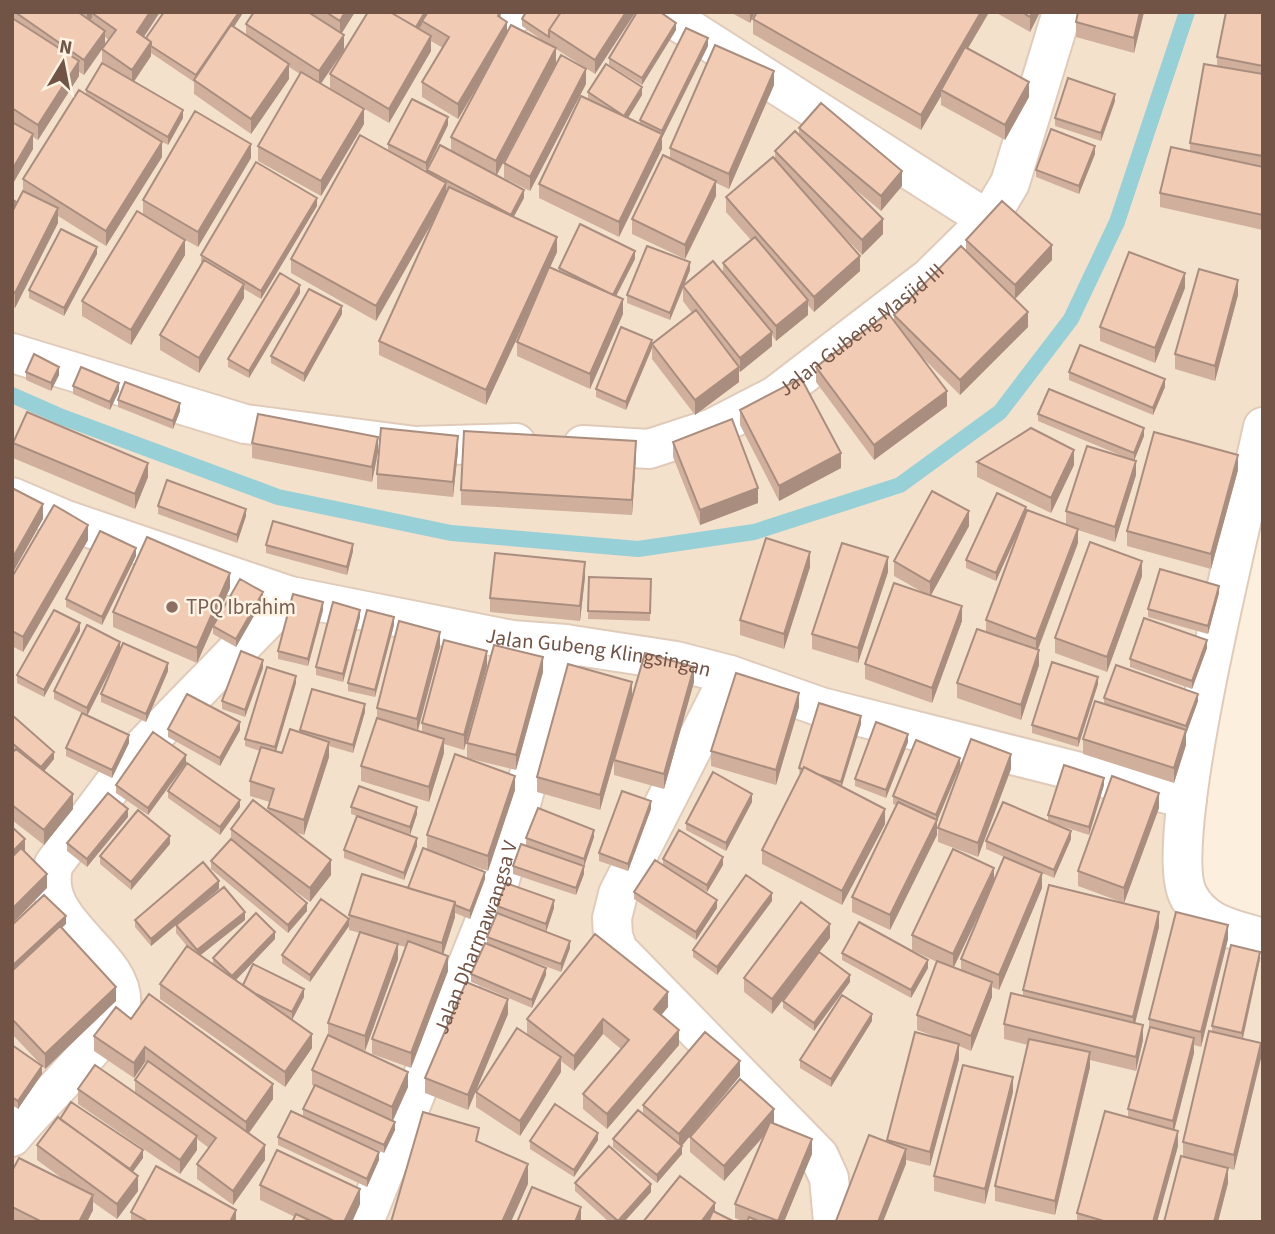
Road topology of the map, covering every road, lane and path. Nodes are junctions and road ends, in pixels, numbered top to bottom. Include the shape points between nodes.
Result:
1 (497, 12) edge
2 (518, 12) edge
3 (663, 12) edge
4 (1062, 12) edge
5 (988, 220) junction
6 (12, 353) edge
7 (1263, 427) edge
8 (12, 496) edge
9 (290, 596) junction
10 (565, 643) junction
11 (730, 675) junction
12 (1187, 799) junction
13 (1263, 938) edge
14 (12, 1137) edge
15 (364, 1222) edge
16 (834, 1222) edge

1 - 2 street via 508,16
3 - 5 street
4 - 5 street, Jalan Gubeng Masjid III via 1010,183
5 - 6 street, Jalan Gubeng Masjid III via 929,278 775,396 713,428 649,449 536,443 415,446 245,424
7 - 12 street via 1207,683
8 - 9 street, Jalan Gubeng Klingsingan via 66,520
9 - 10 street, Jalan Gubeng Klingsingan via 512,640
9 - 14 street via 136,754 54,864 51,897 113,977 121,1004 116,1017
10 - 11 street, Jalan Gubeng Klingsingan
10 - 15 street, Jalan Dharmawangsa V via 497,891
11 - 12 street, Jalan Gubeng Klingsingan via 821,707
11 - 16 street via 618,894 613,936 618,950 819,1156 830,1178
12 - 13 street via 1182,869 1187,894 1211,922

